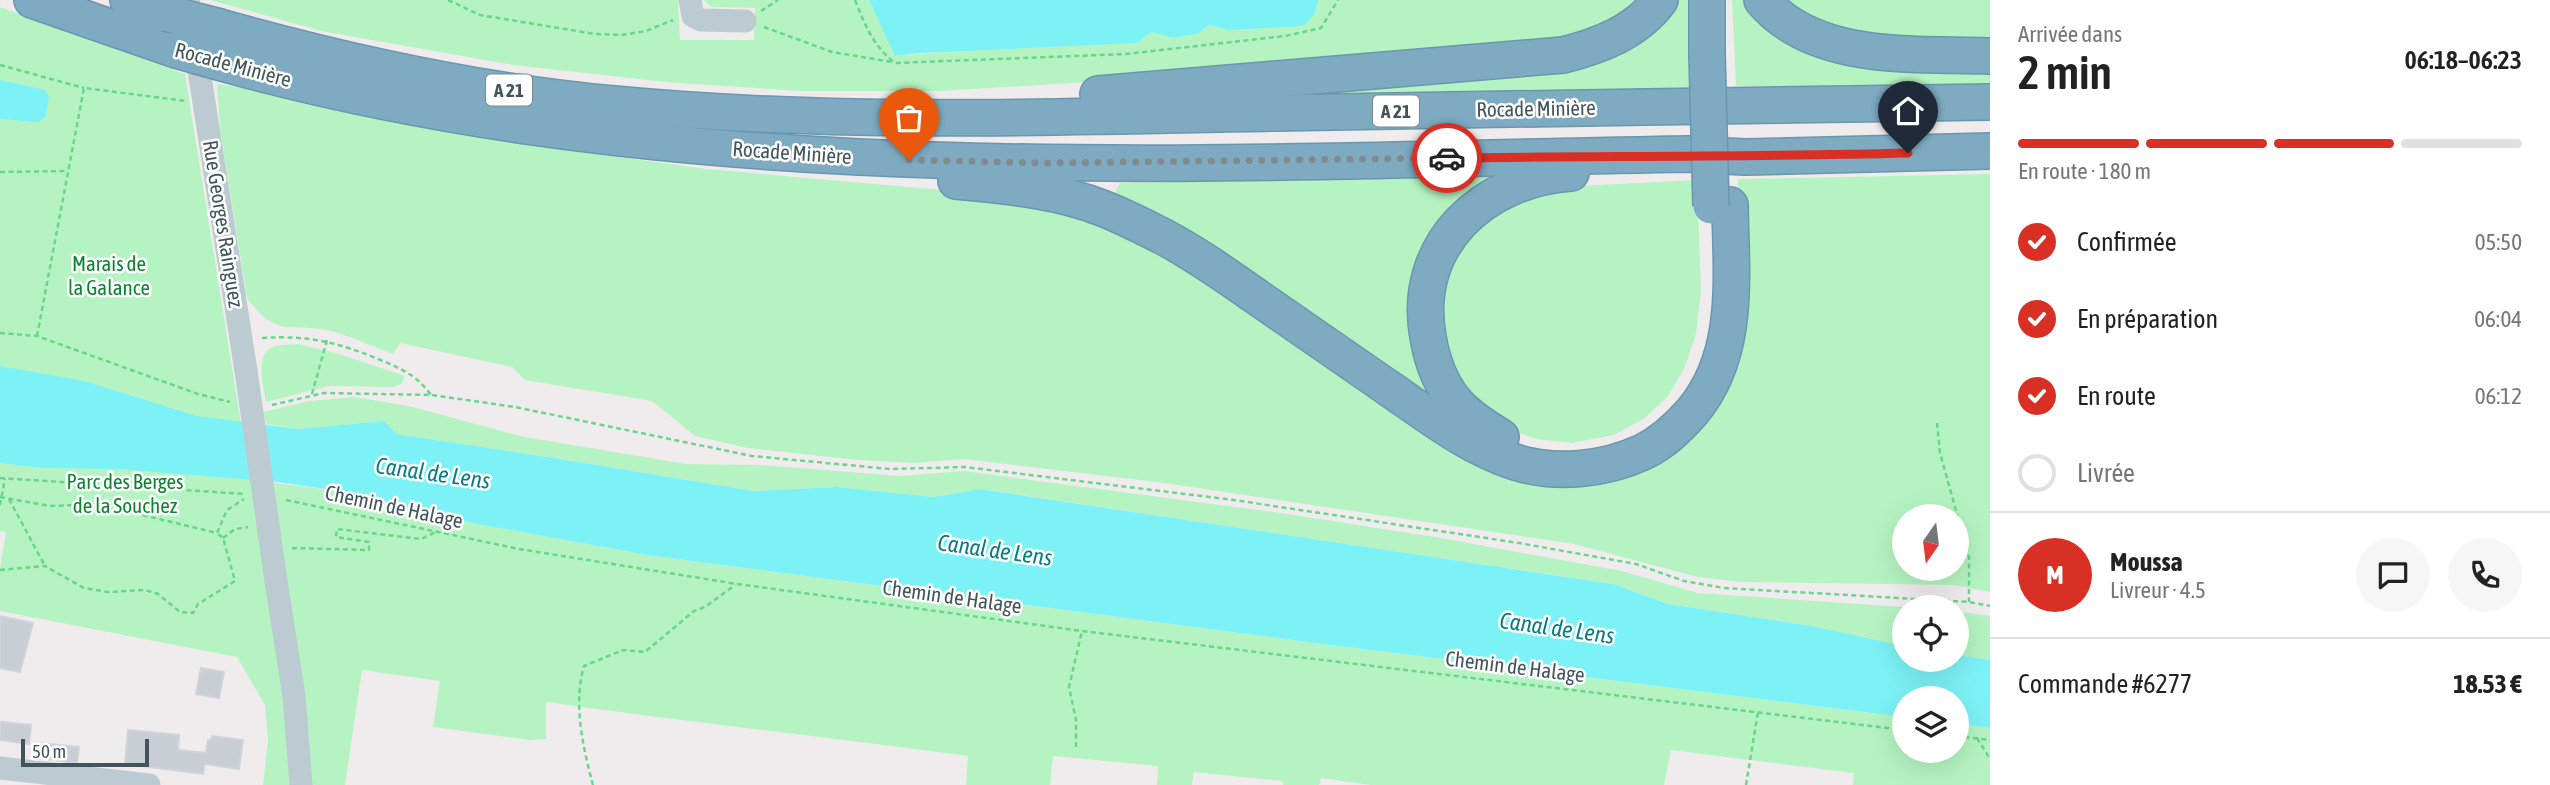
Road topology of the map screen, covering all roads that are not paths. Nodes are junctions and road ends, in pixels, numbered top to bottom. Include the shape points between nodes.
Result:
1 (32, 0) edge
2 (128, 0) edge
3 (1660, 0) edge
4 (1707, 0) edge
5 (1723, 0) edge
6 (1762, 0) edge
7 (177, 6) edge
8 (692, 8) edge
9 (745, 21) road end
10 (1717, 53) junction
11 (1990, 56) edge
12 (1990, 102) edge
13 (803, 117) junction
14 (1990, 151) edge
15 (797, 154) junction
16 (1745, 157) junction
17 (1720, 205) junction
18 (0, 768) edge
19 (149, 785) edge
20 (302, 785) edge

1 - 15 highway, Rocade Minière / A 21, bridge via 176,50 289,82 456,114
2 - 7 highway, Rocade Minière / A 21
3 - 13 highway via 1650,14 1622,33 1563,55 1118,93 880,106
4 - 10 highway
5 - 10 highway
6 - 11 highway via 1784,20 1836,44
7 - 13 highway, Rocade Minière / A 21, bridge via 220,27 387,68 490,87 608,104
7 - 20 street, Rue Georges Rainguez, bridge via 203,101 294,696
8 - 9 street via 701,20
10 - 17 highway, bridge
12 - 13 highway, Rocade Minière / A 21
14 - 16 highway, Rocade Minière / A 21
15 - 16 highway, Rocade Minière / A 21 via 1048,163
15 - 17 highway via 827,169 1005,187 1102,208 1190,252 1468,441 1517,463 1553,468 1601,467 1657,445 1677,429 1708,389 1727,342 1731,282
16 - 17 highway via 1687,168 1546,176 1505,190 1475,207 1446,241 1426,301 1430,352 1458,405 1505,440 1555,453 1605,450 1633,440 1659,422 1683,396 1700,364 1709,330
18 - 19 street

